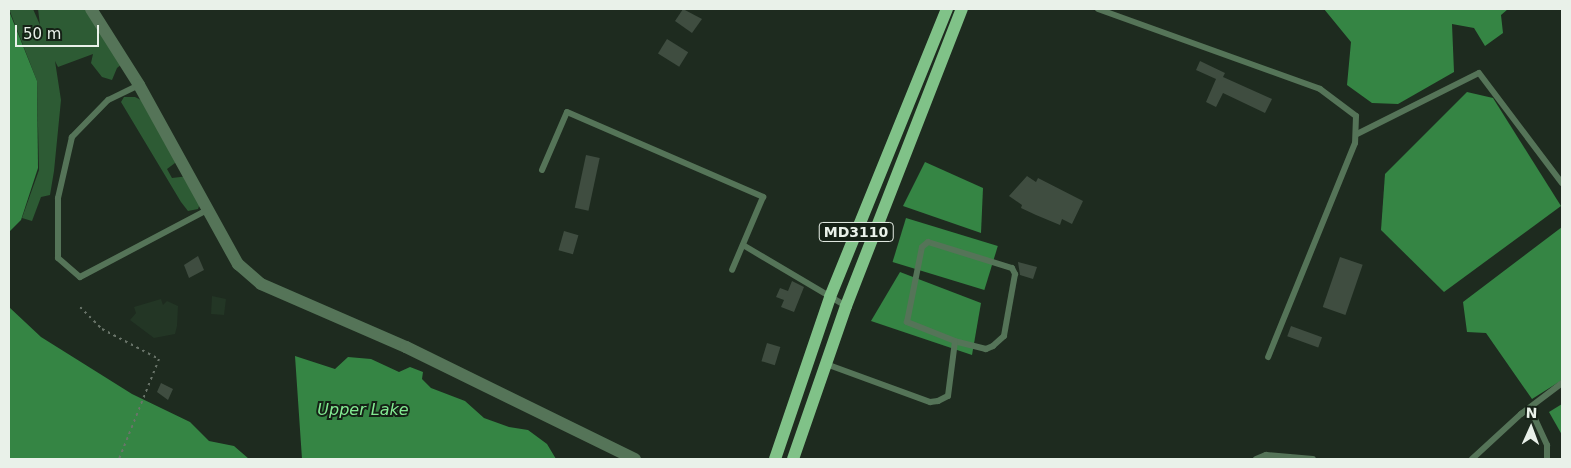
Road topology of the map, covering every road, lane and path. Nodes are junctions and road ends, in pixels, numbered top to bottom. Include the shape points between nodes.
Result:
1 (91, 9) edge
2 (947, 9) edge
3 (962, 9) edge
4 (1098, 9) edge
5 (139, 85) junction
6 (1357, 134) junction
7 (542, 170) dead end
8 (1562, 184) edge
9 (210, 208) junction
10 (743, 245) junction
11 (732, 270) dead end
12 (830, 297) junction
13 (846, 306) junction
14 (80, 308) dead end
15 (955, 341) junction
16 (1268, 356) dead end
17 (826, 364) junction
18 (1562, 384) edge
19 (1530, 408) junction
20 (119, 459) edge
21 (635, 459) edge
22 (775, 459) edge
23 (793, 459) edge
24 (1256, 459) edge
25 (1313, 459) edge
26 (1472, 459) edge
27 (1547, 459) edge

1 - 5 street
2 - 12 main road, MD3110
3 - 13 main road, MD3110
4 - 6 lane via 1320,89 1356,116
5 - 9 street
5 - 9 lane via 108,100 72,137 58,198 58,258 80,276
6 - 8 lane via 1479,73
6 - 16 lane
7 - 10 lane via 567,112 764,197
9 - 21 street via 238,264 261,284 432,359
10 - 11 lane
10 - 12 lane
12 - 13 lane
12 - 22 main road, MD3110
13 - 17 main road, MD3110
14 - 20 path via 120,341 139,346 159,359 160,364
15 - 15 lane via 910,325 905,319 922,247 928,242 1008,265 1015,274 1004,336 986,349
15 - 17 lane via 948,396 938,401 930,402
17 - 23 main road, MD3110
18 - 19 lane
19 - 26 lane
19 - 27 lane via 1547,446
24 - 25 lane via 1266,455

